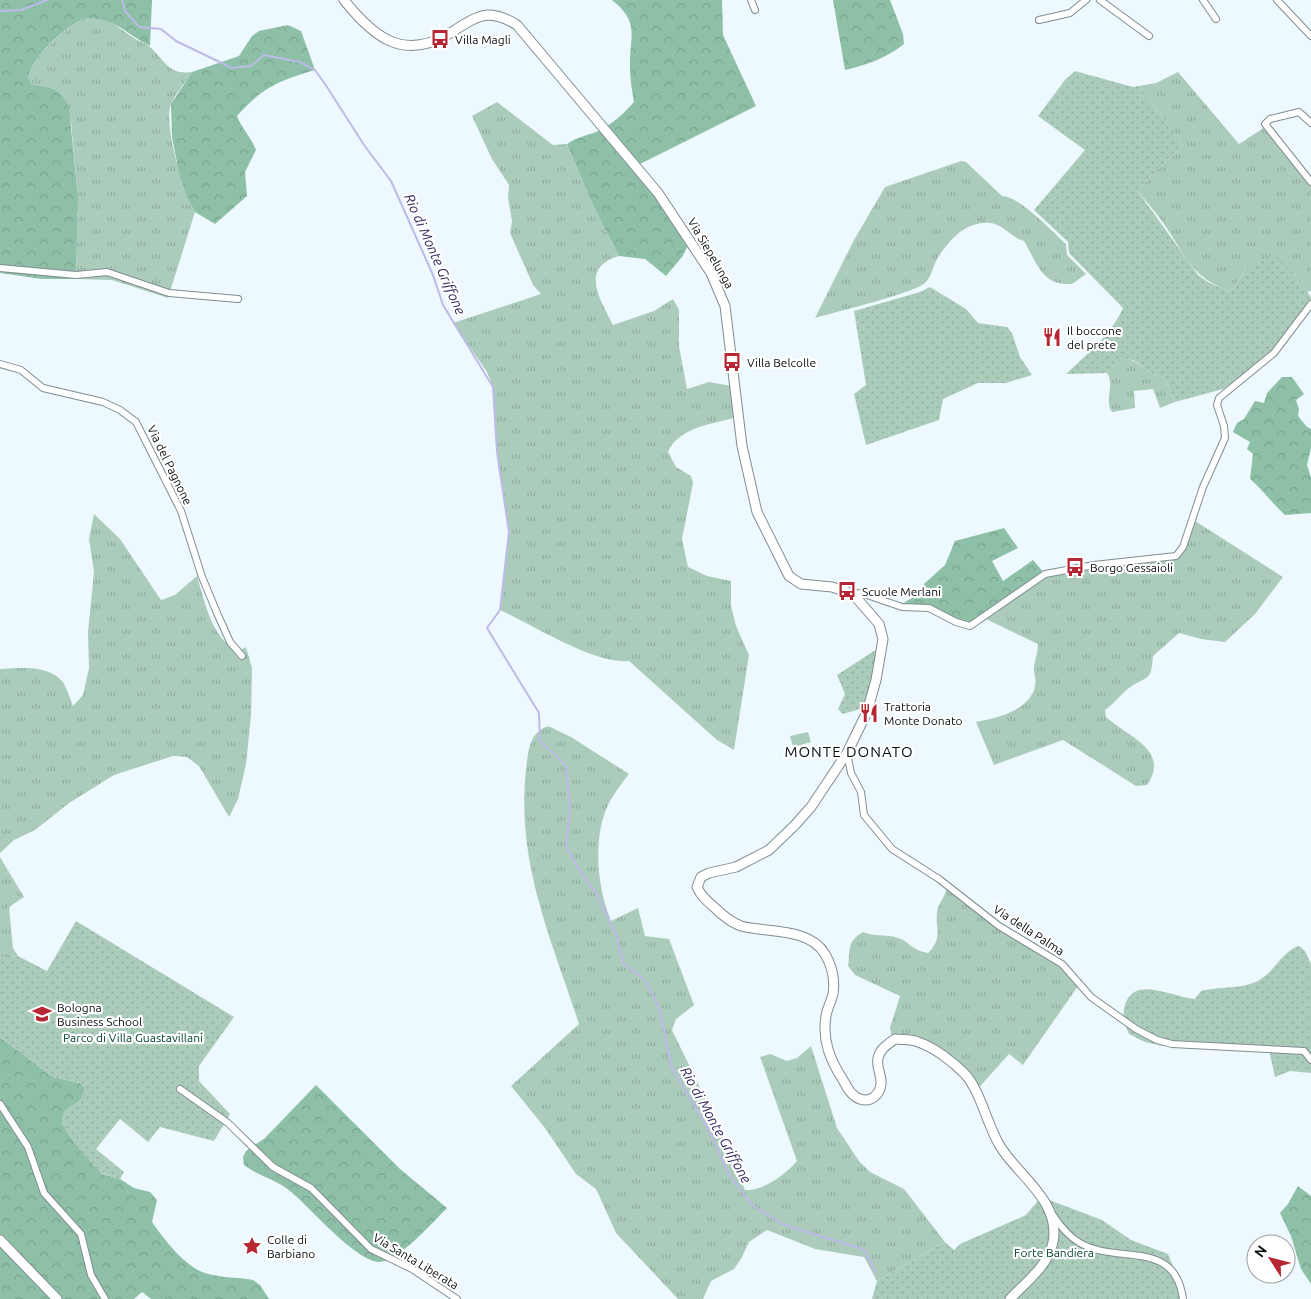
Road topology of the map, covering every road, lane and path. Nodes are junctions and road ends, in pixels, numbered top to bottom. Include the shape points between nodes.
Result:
1 (344, 0) edge
2 (751, 0) edge
3 (1086, 0) edge
4 (1100, 0) edge
5 (1203, 0) edge
6 (1277, 0) edge
7 (755, 10) dead end
8 (1216, 19) dead end
9 (1039, 20) dead end
10 (1149, 36) dead end
11 (1311, 36) edge
12 (1311, 122) edge
13 (1311, 182) edge
14 (0, 268) edge
15 (238, 299) dead end
16 (1311, 304) edge
17 (0, 364) edge
18 (853, 594) junction
19 (242, 656) dead end
20 (847, 753) junction
21 (1311, 1060) edge
22 (180, 1089) dead end
23 (0, 1104) edge
24 (1047, 1206) junction
25 (0, 1240) edge
26 (57, 1299) edge
27 (105, 1299) edge
28 (457, 1299) edge
29 (1010, 1299) edge
30 (1183, 1299) edge

1 - 18 street, Via Siepelunga via 370,31 406,45 431,42 488,15 506,19 524,31 658,193 718,287 725,306 742,446 753,499 789,576 801,584 832,587
2 - 7 street
3 - 9 street via 1070,13
4 - 10 street
5 - 8 street
6 - 11 street
12 - 13 street via 1299,112 1270,119 1265,124
14 - 15 street via 76,276 107,272 169,293
16 - 18 street via 1274,353 1219,398 1217,405 1224,438 1183,547 1176,556 1094,564 1045,574 970,626 929,608 902,607
17 - 19 street, Via del Pagnone via 21,370 43,388 103,402 136,422 181,511 202,577 230,642
18 - 20 street via 879,624 882,639 867,712
20 - 21 street, Via della Palma via 851,773 861,792 864,815 892,849 939,879 999,926 1062,964 1091,997 1136,1029 1172,1044 1304,1051
20 - 24 street via 796,825 769,850 736,867 700,877 697,887 700,895 729,921 798,936 812,942 824,953 832,970 833,994 826,1015 825,1040 830,1059 852,1094 869,1100 877,1095 882,1083 877,1067 878,1056 884,1048 895,1039 918,1041 966,1075 1000,1148 1028,1178
22 - 28 street, Via Santa Liberata via 220,1117 272,1167 311,1188 372,1249 412,1269
23 - 27 street via 28,1147 44,1193 81,1234 91,1275
24 - 29 street via 1054,1224 1048,1258
24 - 30 street via 1063,1229 1080,1243 1101,1250 1128,1253 1172,1268 1180,1281
25 - 26 street

